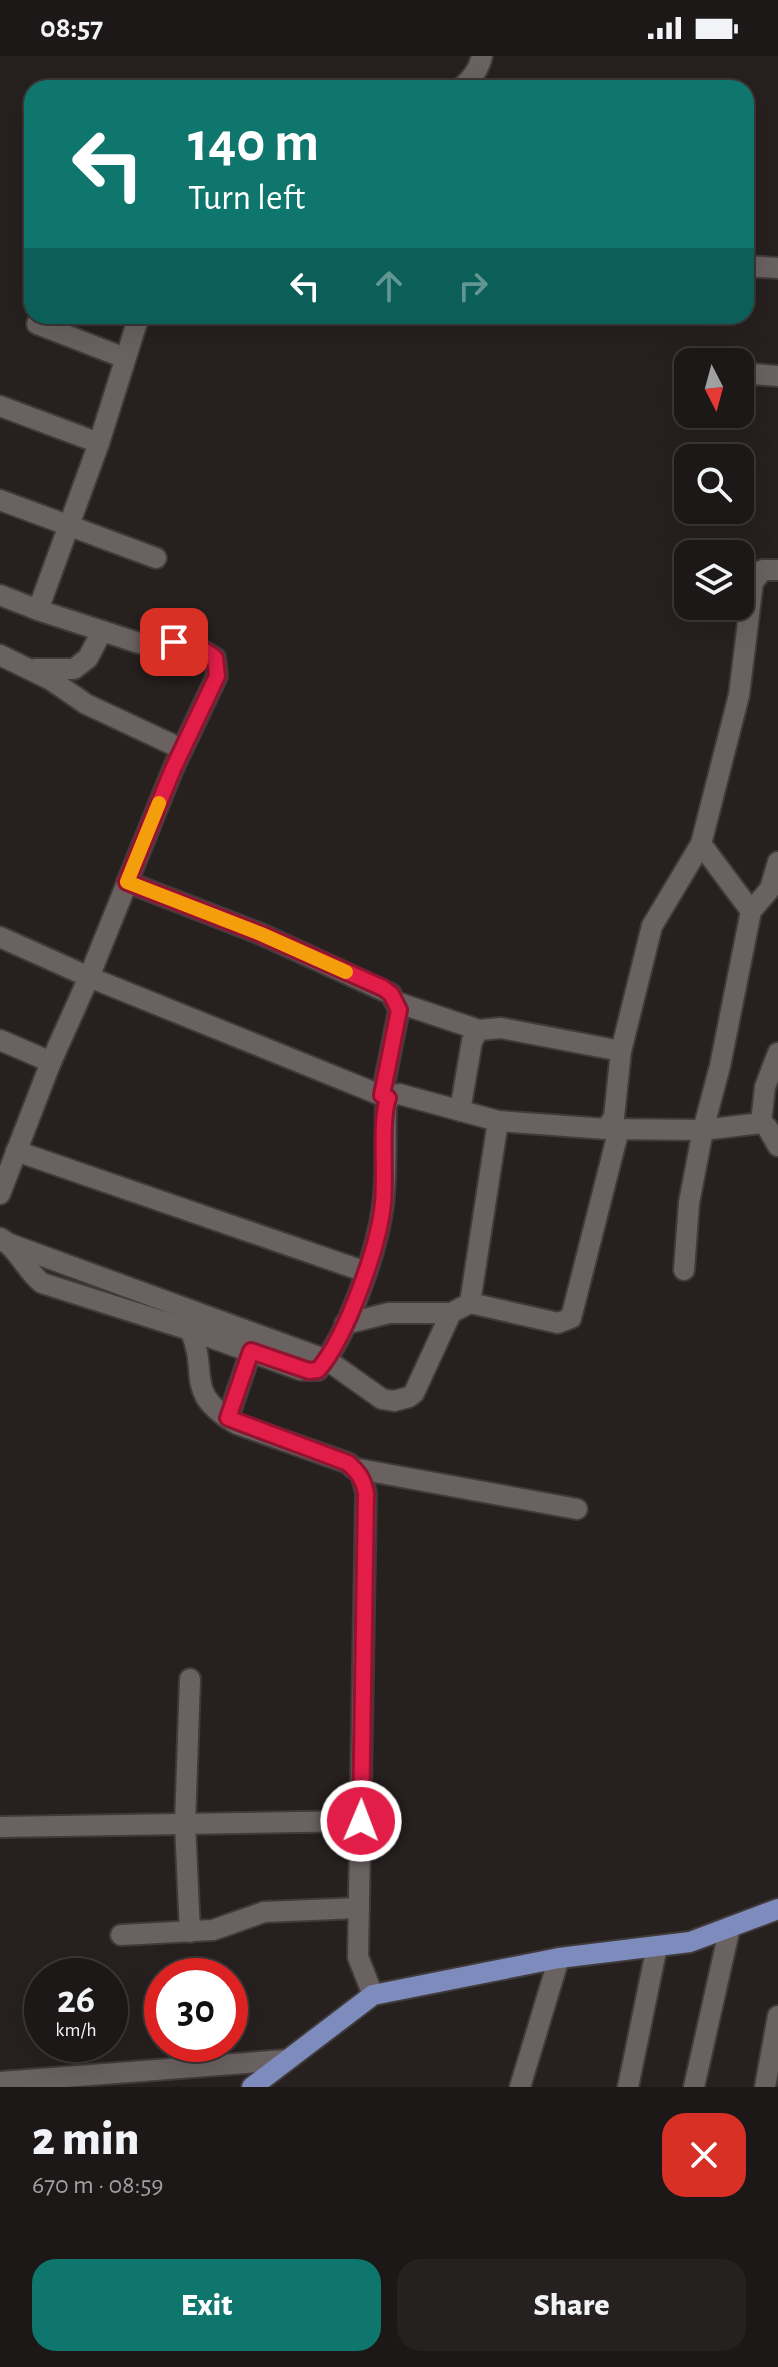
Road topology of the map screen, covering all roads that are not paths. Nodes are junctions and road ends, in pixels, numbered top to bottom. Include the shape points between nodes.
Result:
1 (482, 56) edge
2 (471, 80) edge
3 (754, 266) edge
4 (778, 268) edge
5 (37, 324) dead end
6 (136, 324) edge
7 (125, 358) junction
8 (754, 374) edge
9 (778, 376) edge
10 (0, 406) edge
11 (99, 443) junction
12 (0, 500) edge
13 (70, 527) junction
14 (156, 558) dead end
15 (778, 570) edge
16 (0, 595) edge
17 (38, 610) junction
18 (102, 631) junction
19 (0, 655) edge
20 (27, 669) junction
21 (182, 749) junction
22 (701, 844) junction
23 (778, 862) edge
24 (127, 882) junction
25 (772, 897) edge
26 (751, 911) junction
27 (0, 937) edge
28 (89, 977) junction
29 (396, 1002) junction
30 (479, 1030) junction
31 (0, 1040) edge
32 (621, 1051) junction
33 (778, 1053) edge
34 (51, 1062) junction
35 (385, 1096) junction
36 (460, 1111) junction
37 (498, 1121) junction
38 (761, 1123) junction
39 (612, 1129) junction
40 (703, 1130) junction
41 (778, 1146) edge
42 (16, 1151) junction
43 (0, 1194) edge
44 (4, 1240) edge
45 (684, 1270) dead end
46 (366, 1272) junction
47 (470, 1303) junction
48 (451, 1313) junction
49 (345, 1324) junction
50 (190, 1330) junction
51 (251, 1351) junction
52 (327, 1360) junction
53 (228, 1418) junction
54 (353, 1468) junction
55 (577, 1509) dead end
56 (190, 1679) dead end
57 (361, 1821) junction
58 (185, 1824) junction
59 (0, 1827) edge
60 (359, 1908) junction
61 (778, 1909) edge
62 (730, 1927) junction
63 (190, 1932) junction
64 (121, 1935) dead end
65 (657, 1946) junction
66 (559, 1958) junction
67 (373, 1995) junction
68 (778, 2016) edge
69 (285, 2060) junction
70 (0, 2082) edge
71 (252, 2087) edge
72 (520, 2087) edge
73 (628, 2087) edge
74 (694, 2087) edge
75 (765, 2087) edge

1 - 2 street
3 - 4 street
5 - 7 street
6 - 7 street
7 - 11 street
8 - 9 street
10 - 11 street
11 - 13 street
12 - 13 street
13 - 14 street
13 - 17 street
15 - 22 street via 763,570 753,582 739,695
16 - 17 street
17 - 18 street
18 - 20 street via 88,658 74,669
18 - 21 street via 139,643 190,643 215,658 217,676
19 - 20 street
20 - 21 street via 86,704
21 - 24 street
22 - 26 street
22 - 32 street via 652,926
23 - 25 street
24 - 28 street
24 - 29 street via 383,988
25 - 26 street
26 - 40 street
27 - 28 street
28 - 34 street
28 - 35 street
29 - 30 street
29 - 35 street
30 - 32 street via 501,1028
30 - 36 street via 472,1041
31 - 34 street
32 - 39 street
33 - 38 street via 765,1087
34 - 42 street
35 - 36 street via 399,1094
35 - 46 street via 383,1206
36 - 37 street
37 - 39 street
37 - 47 street
38 - 40 street
38 - 41 street
39 - 40 street
39 - 47 street via 571,1318 558,1323
40 - 45 street via 689,1203
42 - 43 street
42 - 46 street
44 - 50 street via 42,1283
44 - 52 street
46 - 49 street
47 - 48 street
48 - 49 street via 389,1313
48 - 52 street via 409,1397 382,1399
49 - 52 street
50 - 51 street
50 - 53 street via 203,1393
51 - 52 street via 309,1371
51 - 53 street
53 - 54 street
54 - 55 street
54 - 57 street via 361,1474 366,1493
56 - 58 street
57 - 58 street
57 - 60 street
58 - 59 street
58 - 63 street
60 - 63 street via 264,1912 213,1930
60 - 67 street via 358,1957
61 - 62 main road
62 - 65 main road via 690,1942
62 - 74 street
63 - 64 street
65 - 66 main road
65 - 73 street
66 - 67 main road
66 - 72 street
67 - 69 main road
68 - 75 street
69 - 70 street
69 - 71 main road

